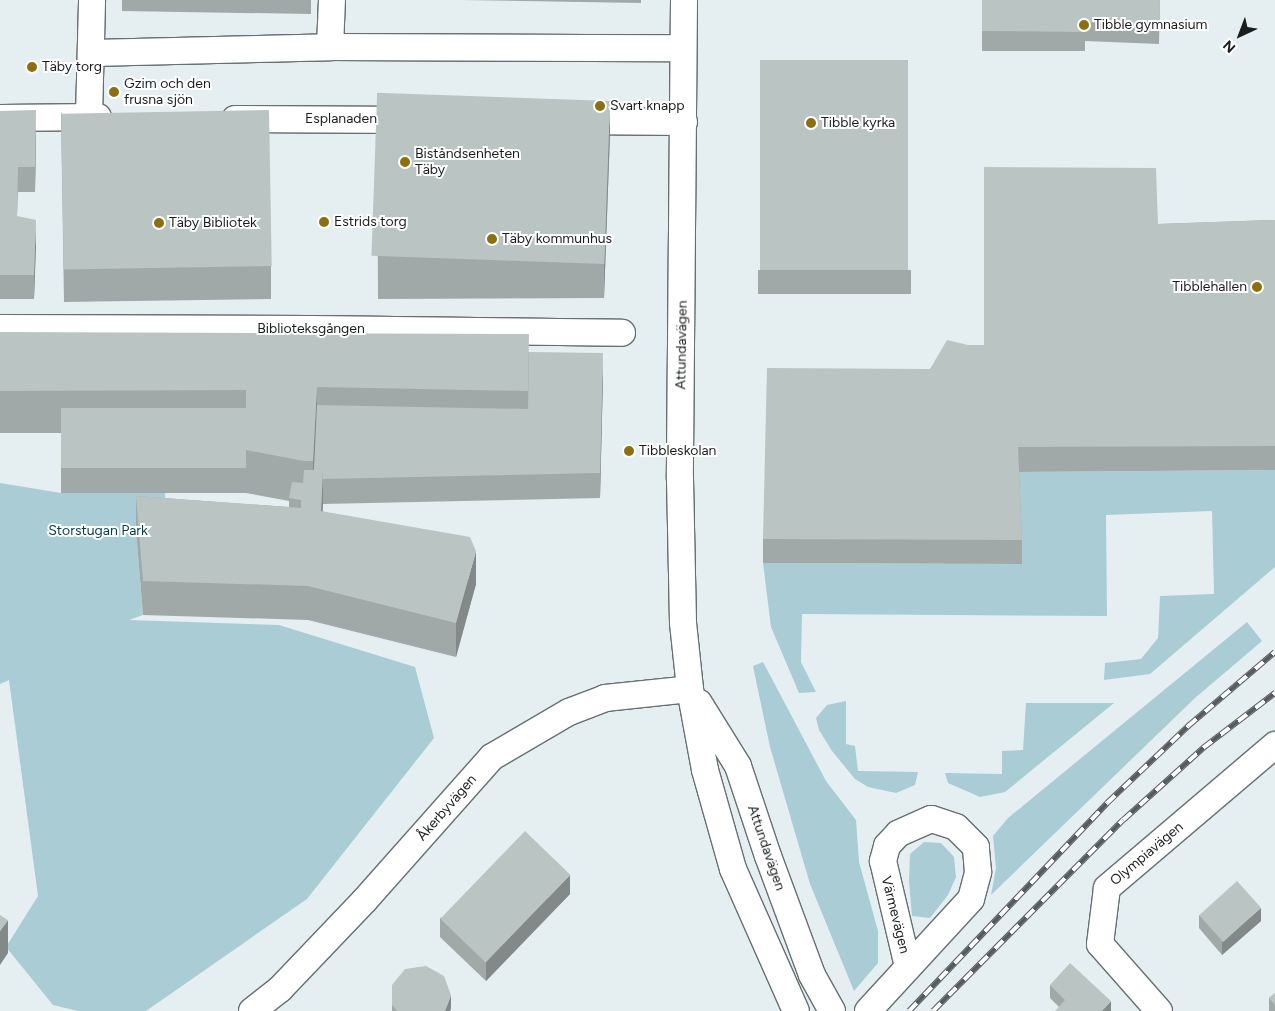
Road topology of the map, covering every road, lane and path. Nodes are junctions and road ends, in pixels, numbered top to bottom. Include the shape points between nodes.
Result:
1 (92, 0) edge
2 (332, 0) edge
3 (684, 0) edge
4 (330, 47) junction
5 (684, 48) junction
6 (92, 53) junction
7 (89, 117) junction
8 (0, 118) edge
9 (118, 118) edge
10 (215, 118) edge
11 (435, 120) edge
12 (551, 121) edge
13 (684, 122) junction
14 (0, 328) edge
15 (622, 333) dead end
16 (690, 689) junction
17 (1275, 745) edge
18 (908, 967) junction
19 (791, 1002) edge
20 (252, 1011) edge
21 (832, 1011) edge
22 (868, 1011) edge
23 (1159, 1011) edge

1 - 6 street
2 - 4 street
3 - 5 street, Attundavägen
4 - 5 street
4 - 6 street
5 - 13 street, Attundavägen
6 - 7 street
7 - 8 street
7 - 9 street
10 - 11 street, Esplanaden
12 - 13 street
13 - 16 street, Attundavägen via 680,479 683,623
14 - 15 street, Biblioteksgången
16 - 19 street, Attundavägen via 705,770 734,869
16 - 20 street, Åkerbyvägen via 605,698 569,712 492,757 365,900 280,989
16 - 21 street, Attundavägen via 738,766 812,975
17 - 23 street, Olympiavägen via 1107,888 1100,944
18 - 18 street, Värmevägen via 971,899 978,872 976,847 969,838 956,827 931,819 898,834 887,846 883,861
18 - 22 street, Värmevägen

